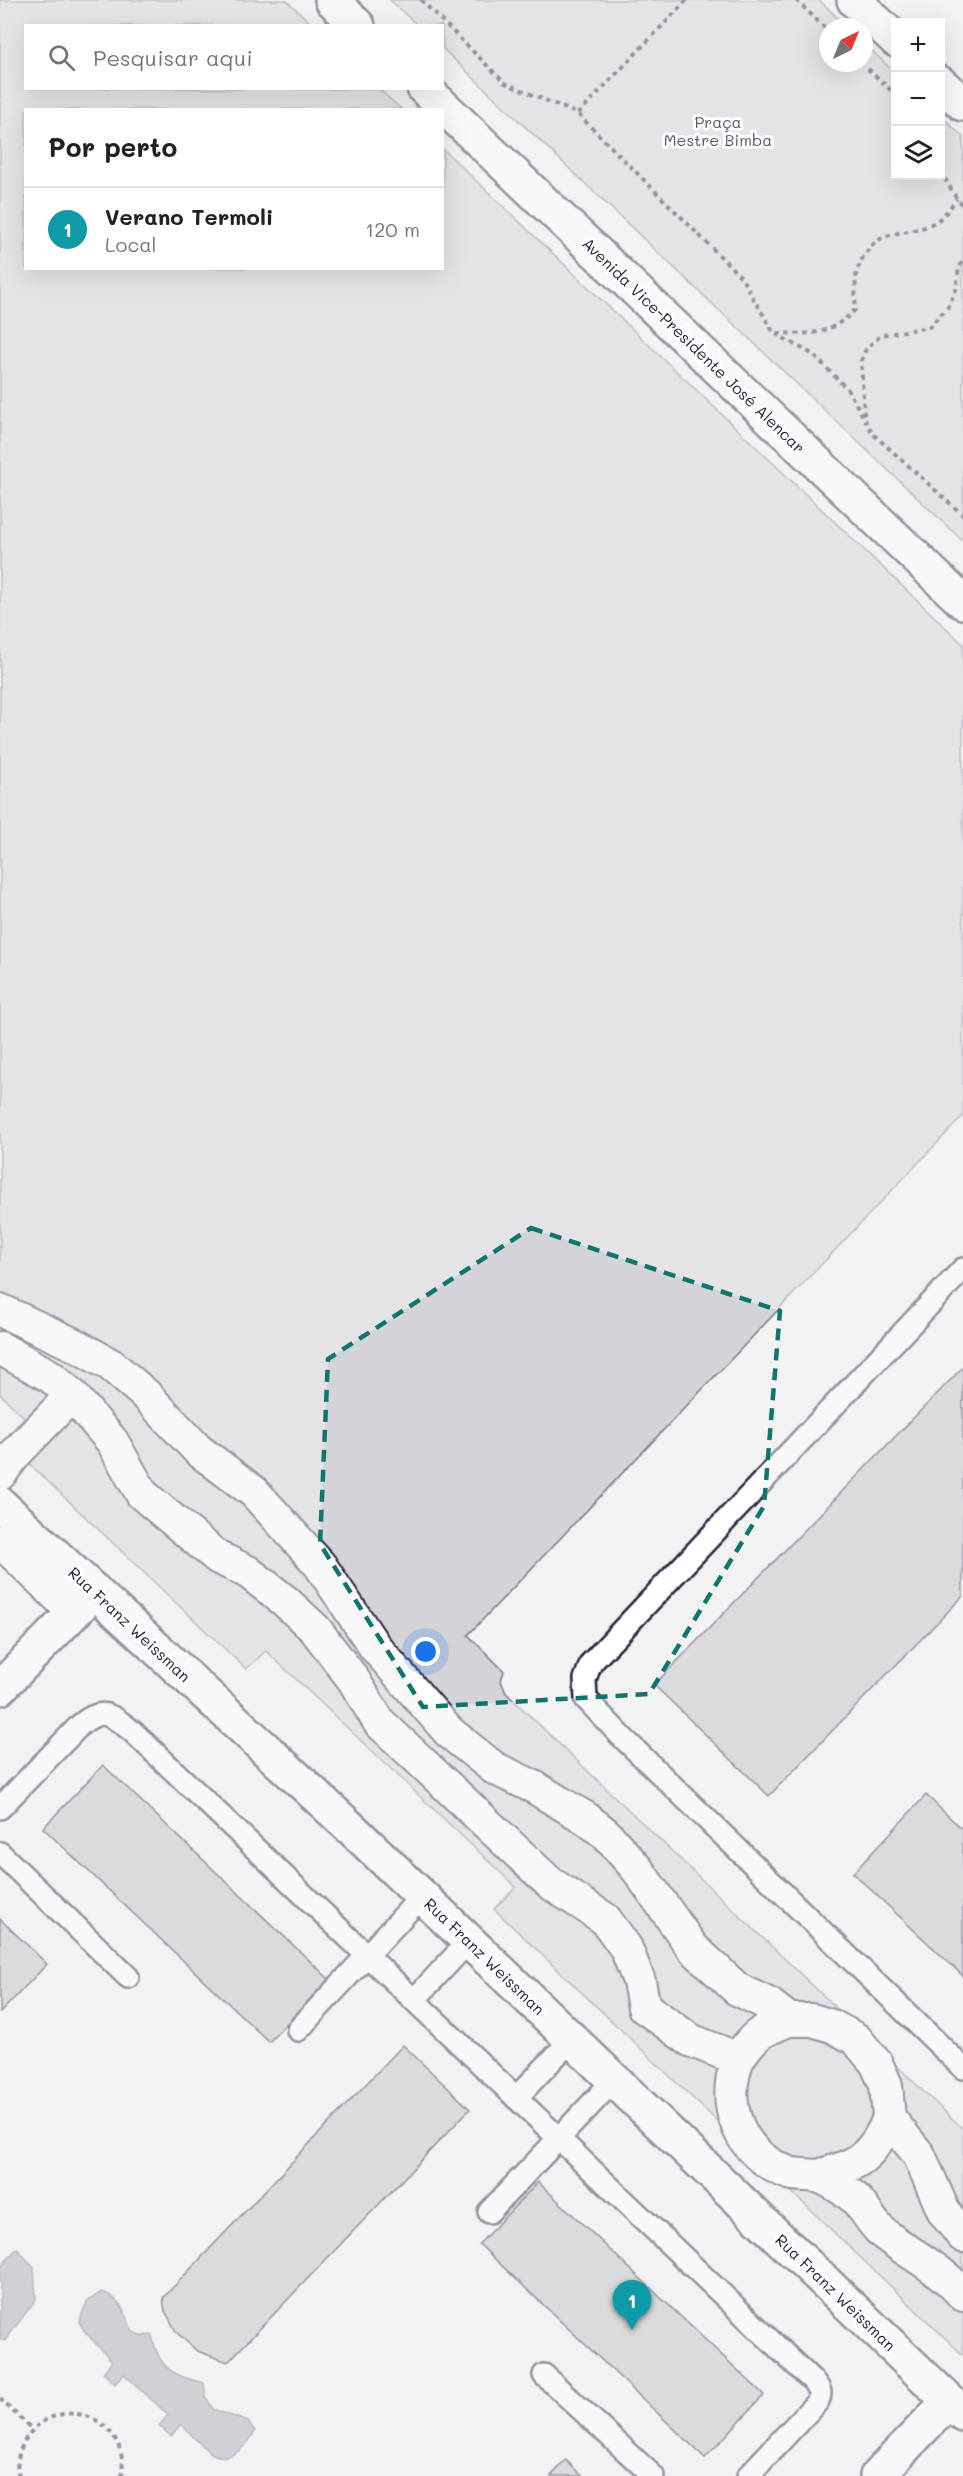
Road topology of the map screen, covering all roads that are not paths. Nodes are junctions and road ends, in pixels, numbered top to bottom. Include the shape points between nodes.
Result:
1 (332, 0) edge
2 (854, 0) edge
3 (356, 24) edge
4 (891, 35) edge
5 (945, 88) edge
6 (426, 90) edge
7 (963, 104) edge
8 (963, 602) edge
9 (963, 1269) edge
10 (0, 1310) edge
11 (0, 1348) edge
12 (72, 1395) junction
13 (0, 1474) edge
14 (0, 1504) edge
15 (0, 1541) edge
16 (85, 1602) junction
17 (0, 1688) edge
18 (0, 1809) edge
19 (0, 1853) edge
20 (422, 1896) junction
21 (469, 1941) junction
22 (367, 1955) junction
23 (128, 1977) dead end
24 (414, 2000) junction
25 (789, 2020) junction
26 (298, 2030) dead end
27 (572, 2039) junction
28 (738, 2059) junction
29 (963, 2067) edge
30 (615, 2079) junction
31 (516, 2098) junction
32 (889, 2118) junction
33 (559, 2140) junction
34 (817, 2176) junction
35 (489, 2212) dead end
36 (963, 2236) edge
37 (963, 2295) edge
38 (544, 2375) dead end
39 (956, 2407) edge
40 (653, 2476) edge
41 (748, 2476) edge
42 (877, 2476) edge

1 - 3 street
2 - 4 street
5 - 7 street
6 - 8 street, Avenida Vice-Presidente José Alencar
9 - 29 lane via 591,1663 585,1679 586,1699 614,1728
10 - 25 street via 111,1365 146,1395 198,1450 254,1492 320,1565 375,1647 449,1732 494,1768 534,1786 606,1833 637,1869 692,1947 737,1989 770,2005
11 - 12 street via 50,1376
12 - 13 street
12 - 28 street via 112,1441 142,1494 217,1557 248,1572 285,1601 315,1629 379,1722 550,1883 605,1919 626,1948 644,2007 690,2040
14 - 16 street, Rua Franz Weissman
15 - 16 street
16 - 17 street
16 - 20 street, Rua Franz Weissman
18 - 22 lane via 80,1725 93,1714 102,1713 132,1731
19 - 23 lane
20 - 21 street, Rua Franz Weissman
20 - 22 lane
21 - 24 lane
21 - 27 street, Rua Franz Weissman
22 - 24 lane
22 - 26 lane
24 - 31 lane
25 - 28 street via 761,2030
25 - 32 street via 812,2020 856,2039 876,2063 886,2085
27 - 30 street, Rua Franz Weissman
27 - 31 lane
28 - 34 street via 732,2074 730,2100 739,2132 762,2160 791,2174
30 - 33 lane
30 - 39 street, Rua Franz Weissman
31 - 33 lane
32 - 34 street via 867,2154 847,2168
32 - 36 street via 919,2155 944,2212
33 - 35 lane
33 - 41 lane via 820,2388 815,2406
34 - 37 street via 851,2194 882,2233 933,2266
38 - 40 lane
39 - 42 street

